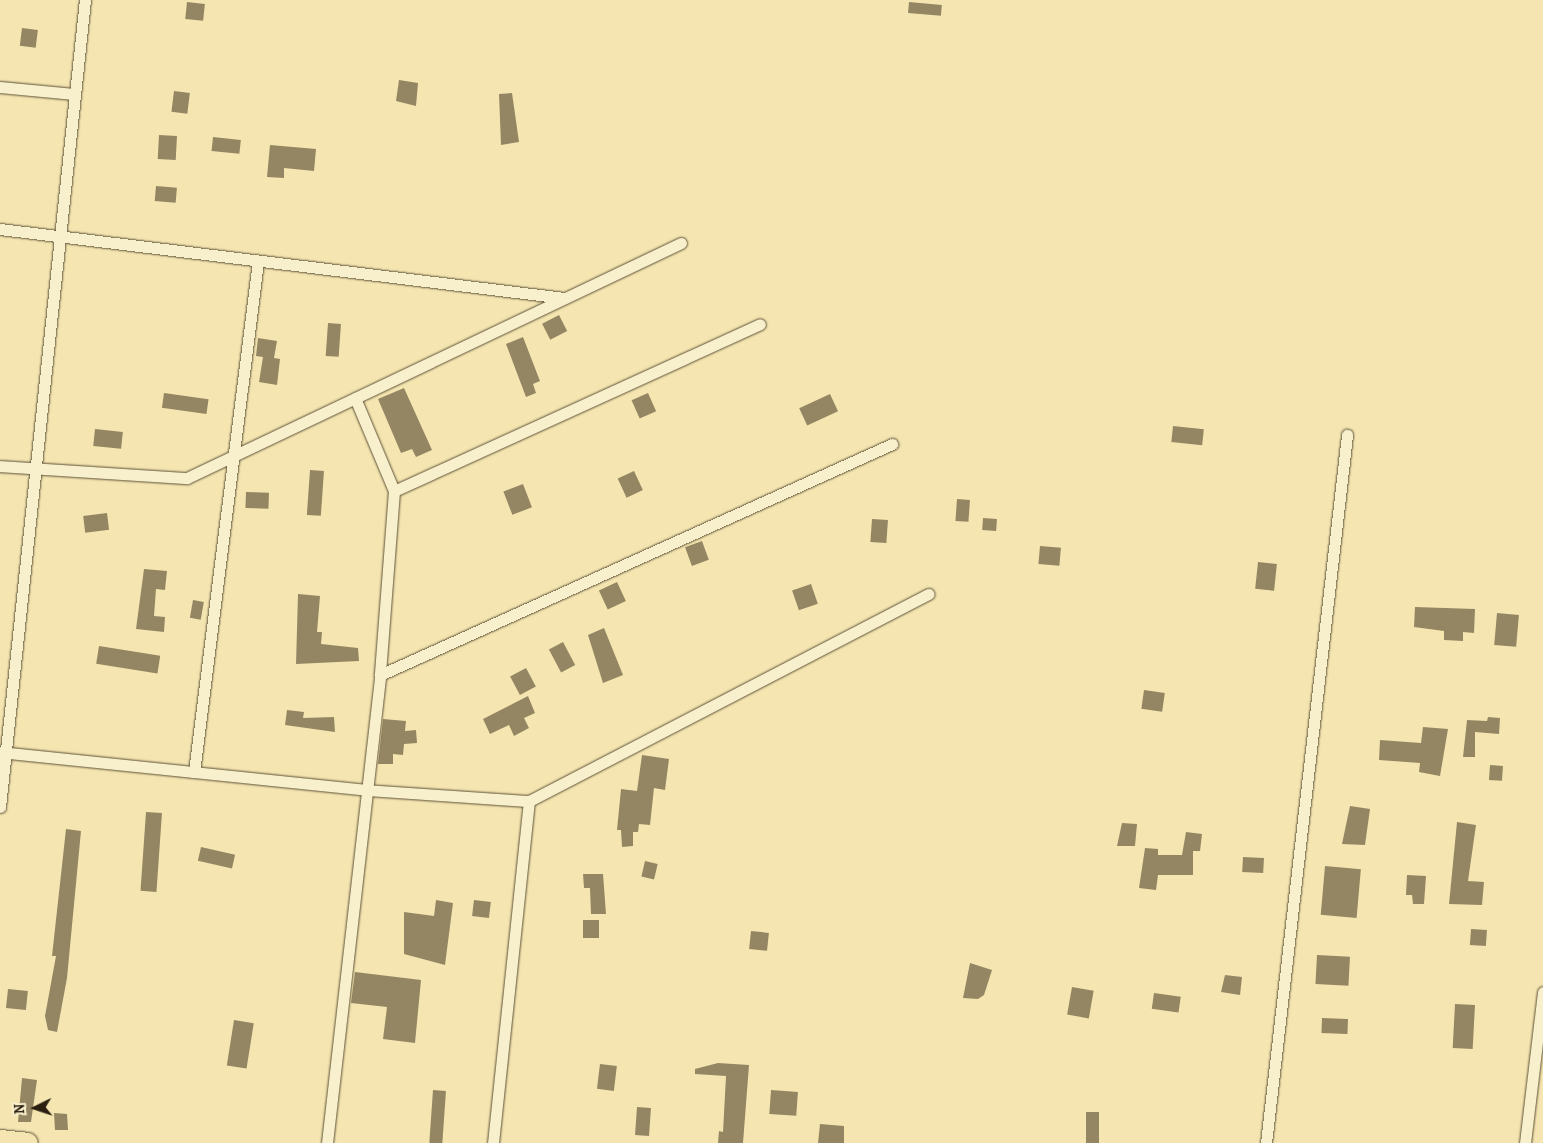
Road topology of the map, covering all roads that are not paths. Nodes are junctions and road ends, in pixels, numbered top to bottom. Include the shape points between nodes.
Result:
1 (85, 0) edge
2 (0, 87) edge
3 (74, 94) junction
4 (0, 229) edge
5 (58, 236) junction
6 (681, 243) dead end
7 (258, 261) junction
8 (564, 298) junction
9 (760, 324) dead end
10 (355, 398) junction
11 (1346, 435) dead end
12 (892, 444) dead end
13 (233, 456) junction
14 (0, 466) edge
15 (32, 468) junction
16 (394, 491) junction
17 (929, 594) dead end
18 (380, 674) junction
19 (3, 752) edge
20 (194, 772) junction
21 (366, 790) junction
22 (529, 801) junction
23 (0, 807) edge
24 (1543, 992) edge
25 (0, 1140) edge
26 (27, 1143) edge
27 (327, 1143) edge
28 (493, 1143) edge
29 (1266, 1143) edge
30 (1525, 1143) edge

1 - 3 street
2 - 3 street
3 - 5 street
4 - 5 street
5 - 7 street
5 - 15 street
6 - 8 street
7 - 8 street
7 - 13 street
8 - 10 street
9 - 16 street
10 - 13 street
10 - 16 street
11 - 29 street
12 - 18 street
13 - 15 street via 187,478
13 - 20 street
14 - 15 street
15 - 19 street
16 - 18 street
17 - 22 street
18 - 21 street
19 - 20 street
19 - 23 street
20 - 21 street
21 - 22 street
21 - 27 street
22 - 28 street
24 - 30 street
25 - 26 highway

